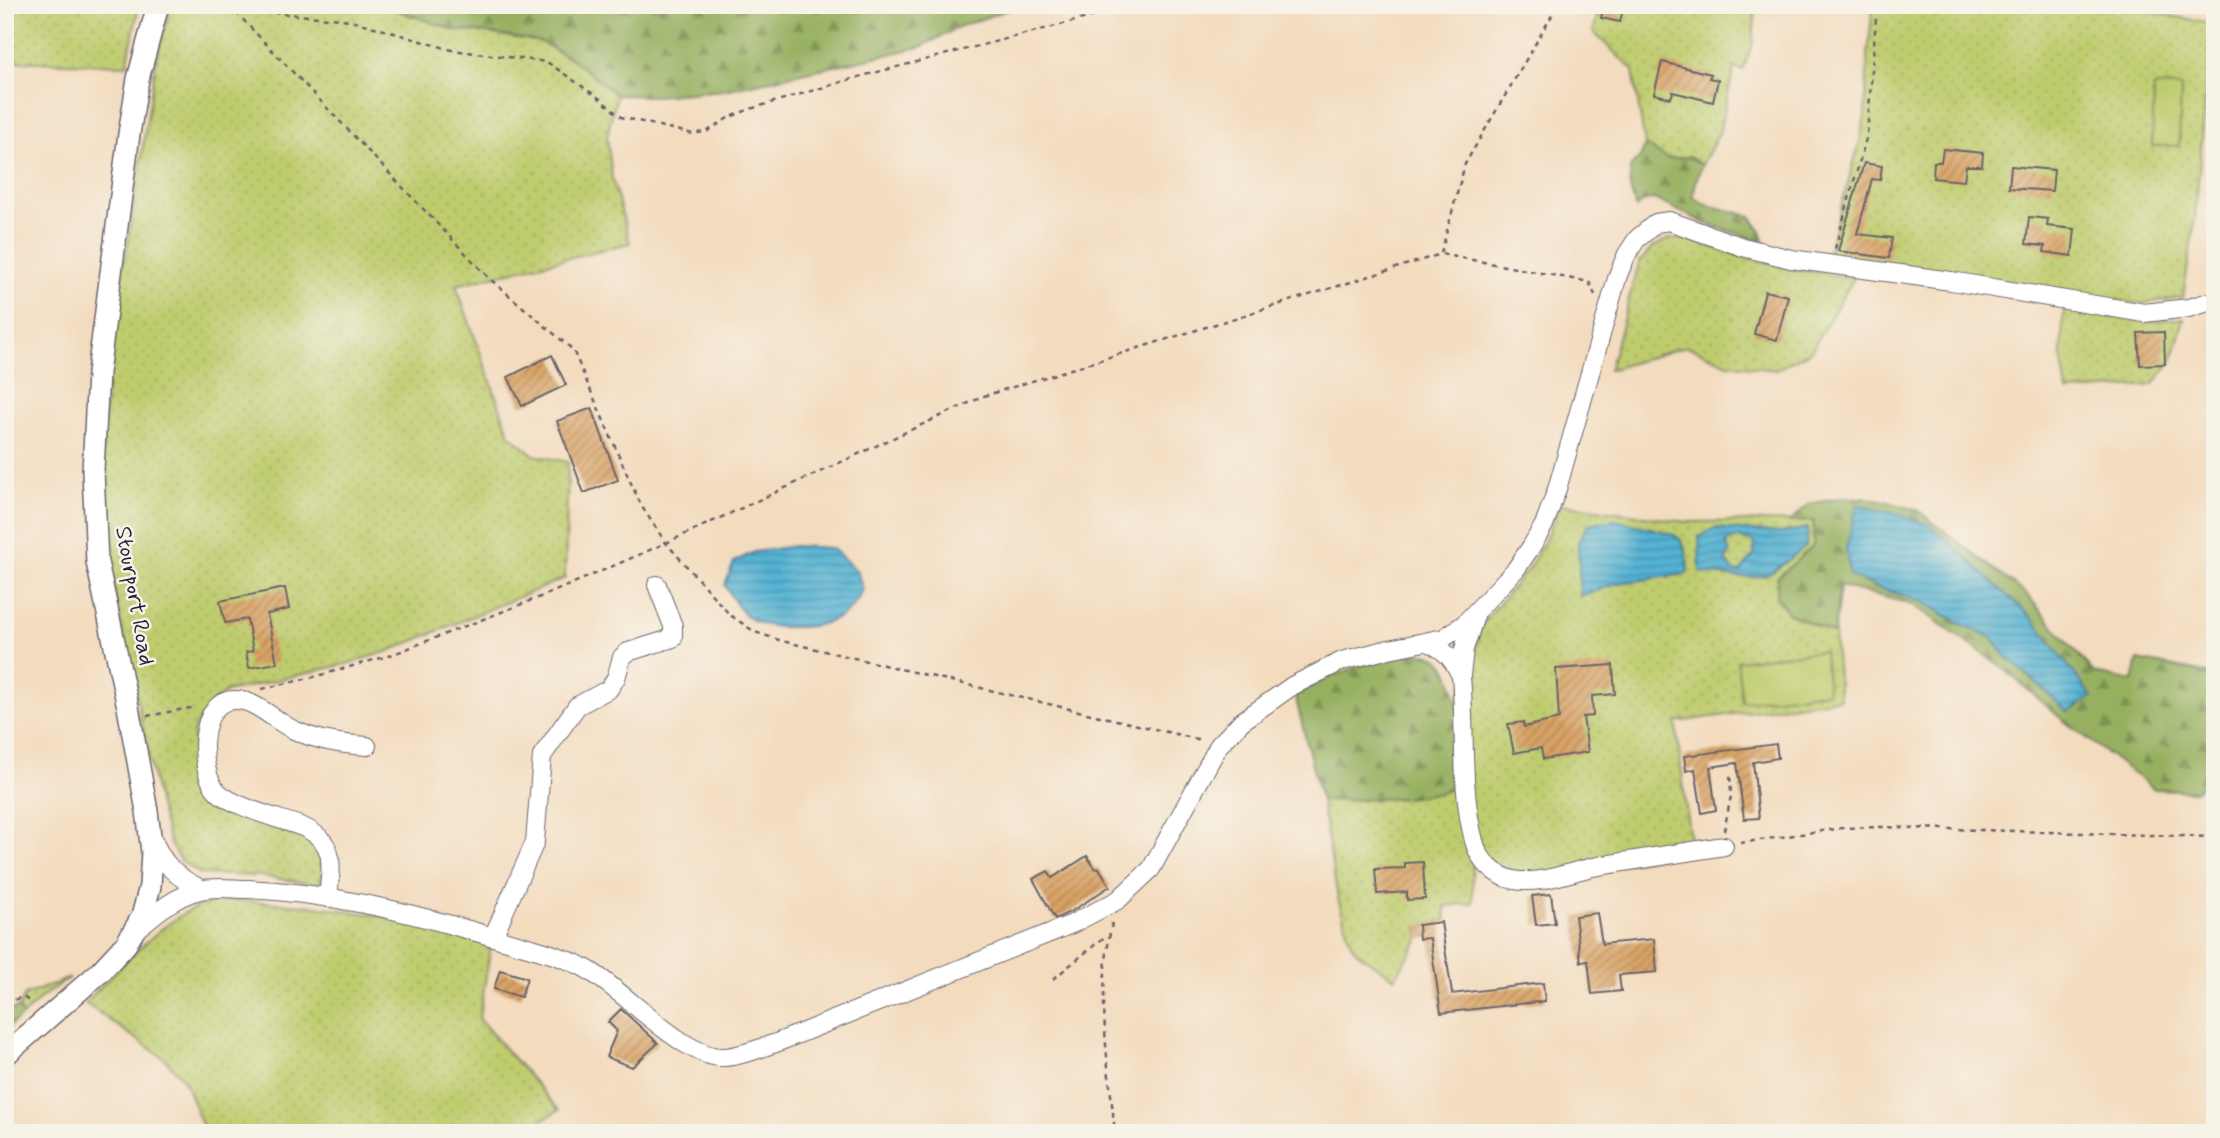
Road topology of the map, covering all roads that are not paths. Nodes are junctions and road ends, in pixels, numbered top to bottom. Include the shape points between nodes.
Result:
1 (158, 5) edge
2 (2215, 300) edge
3 (657, 585) dead end
4 (1477, 611) junction
5 (1428, 642) junction
6 (1461, 677) junction
7 (367, 746) dead end
8 (150, 835) junction
9 (1724, 846) road end
10 (202, 889) junction
11 (328, 898) junction
12 (137, 929) junction
13 (494, 937) junction
14 (5, 1055) edge

1 - 8 main road, Stourport Road via 129,134 98,373 93,458 97,562
2 - 4 street via 2144,313 1829,265 1766,253 1669,221 1656,223 1637,239 1618,275 1544,525 1516,569
3 - 13 street via 673,638 622,657 609,689 577,706 542,756 535,842
4 - 5 street via 1452,635
4 - 6 street via 1464,649
5 - 6 street via 1447,653
5 - 13 street via 1342,661 1315,673 1241,722 1219,745 1151,869 1118,900 1072,924 776,1043 723,1057 699,1052 583,967
6 - 9 street via 1470,823 1478,853 1499,874 1538,880
7 - 11 street via 306,735 236,699 223,702 214,711 204,739 212,785 220,794 324,840 331,855
8 - 10 street via 169,868
8 - 12 main road, Stourport Road via 151,877
10 - 11 street via 267,890
10 - 12 street via 176,900
11 - 13 street via 399,910
12 - 14 main road, Stourport Road via 99,972

